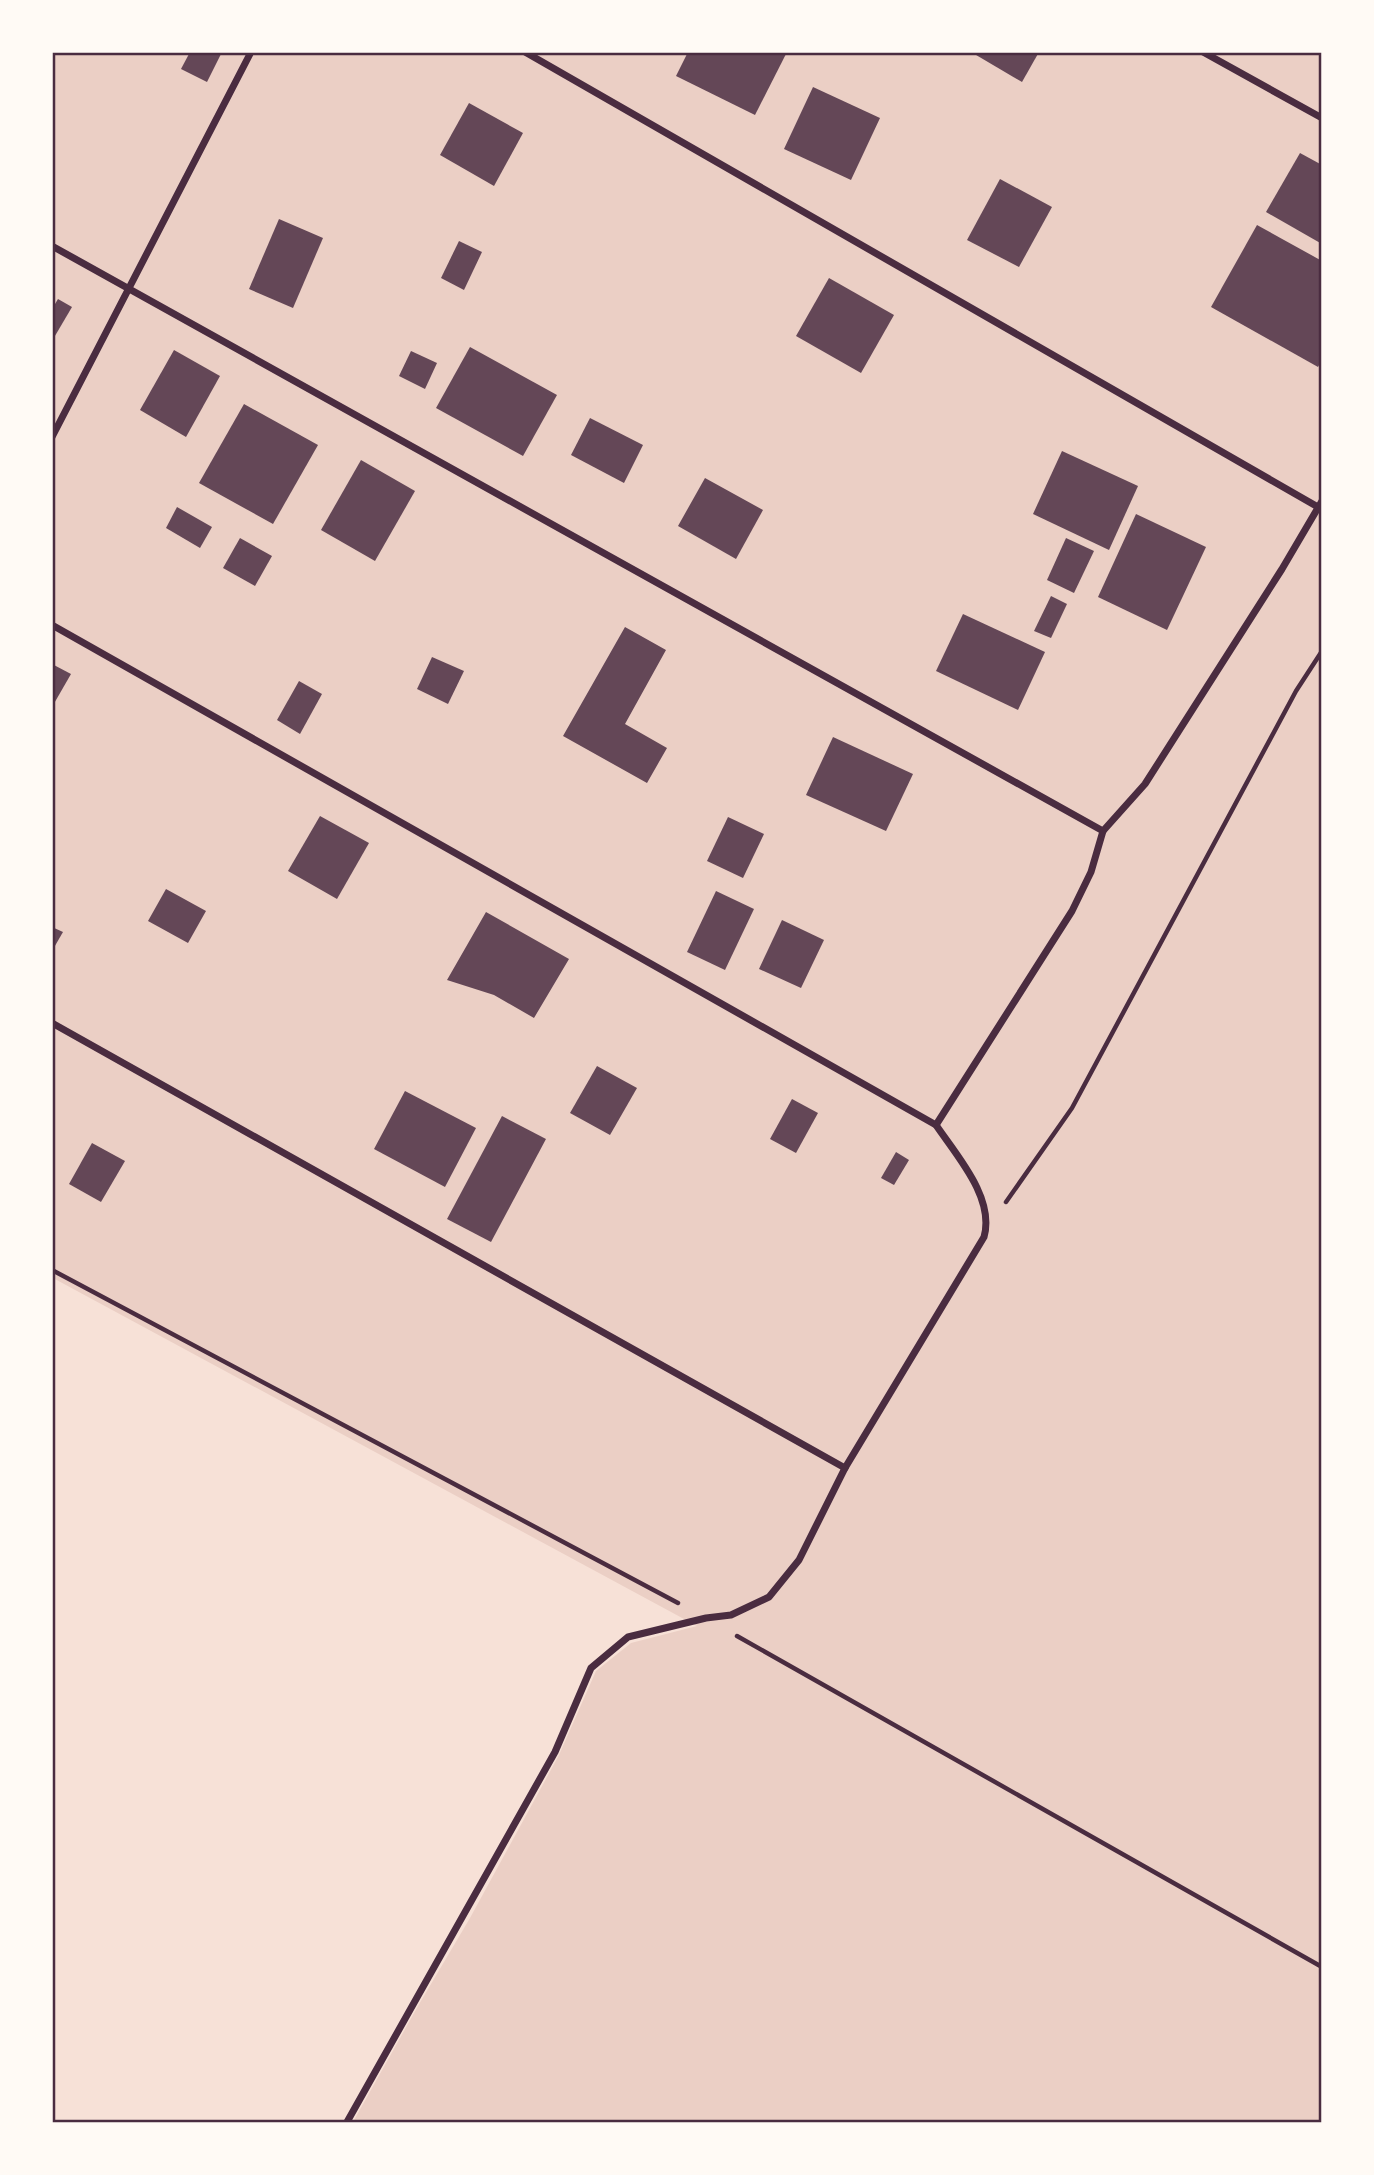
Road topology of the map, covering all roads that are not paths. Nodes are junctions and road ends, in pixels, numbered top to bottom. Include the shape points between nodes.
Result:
1 (251, 52) edge
2 (525, 52) edge
3 (1203, 52) edge
4 (1321, 118) edge
5 (52, 246) edge
6 (130, 289) junction
7 (52, 437) edge
8 (1320, 504) edge
9 (52, 625) edge
10 (1103, 831) junction
11 (52, 1023) edge
12 (936, 1125) junction
13 (845, 1468) junction
14 (347, 2123) edge

1 - 6 street
2 - 8 street
3 - 4 street
5 - 6 street
6 - 7 street
6 - 10 street
8 - 10 street via 1144,784
9 - 12 street
10 - 12 street via 1072,912
11 - 13 street
12 - 13 street via 983,1199 987,1227
13 - 14 street via 799,1560 769,1597 731,1615 628,1637 591,1668 555,1752

